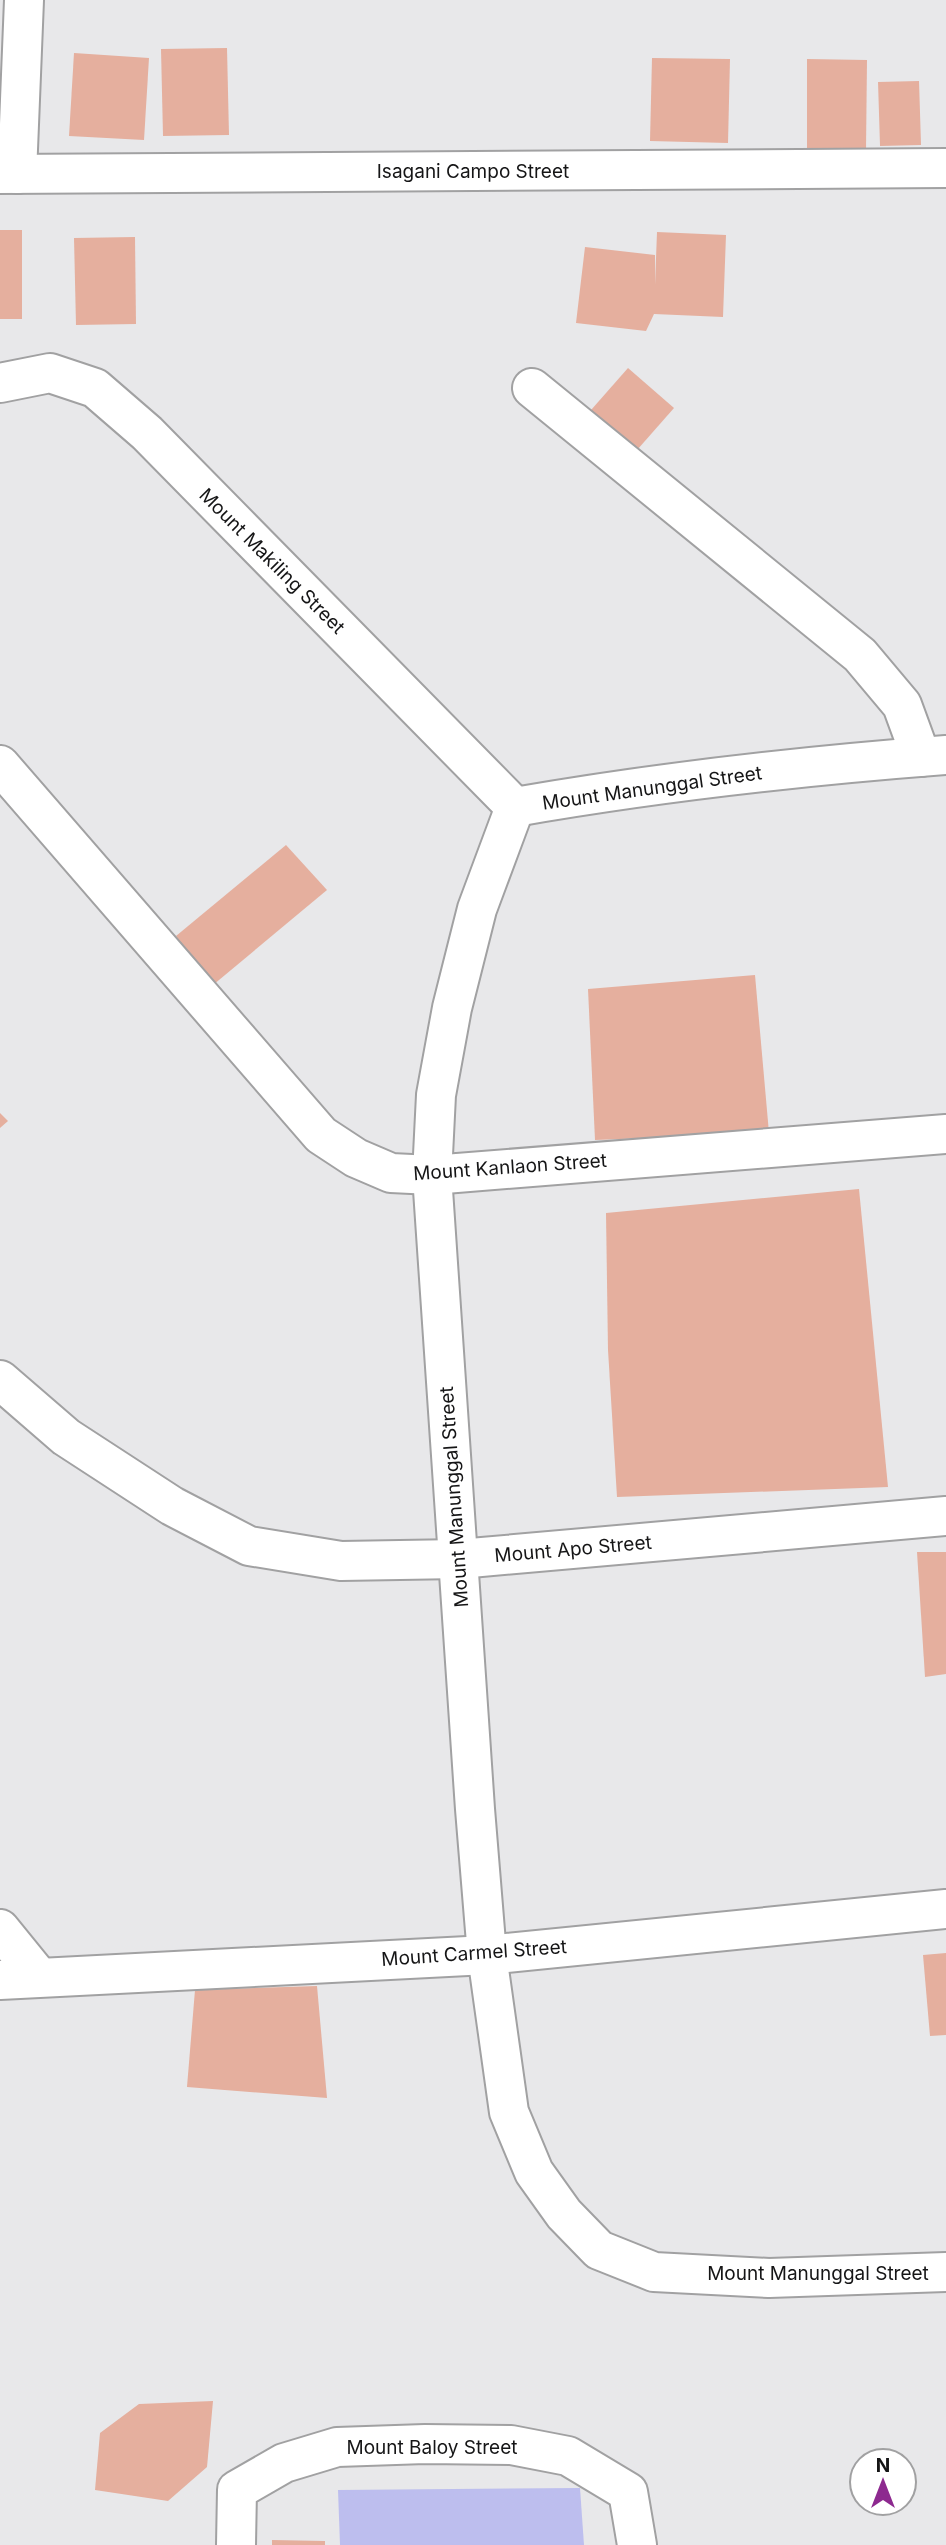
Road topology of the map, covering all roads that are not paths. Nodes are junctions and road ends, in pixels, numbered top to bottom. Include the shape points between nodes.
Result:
1 (24, 0) edge
2 (946, 168) edge
3 (9, 174) edge
4 (0, 383) edge
5 (532, 388) dead end
6 (934, 756) edge
7 (0, 765) edge
8 (515, 807) junction
9 (946, 1134) edge
10 (432, 1175) junction
11 (0, 1380) edge
12 (946, 1516) edge
13 (459, 1559) junction
14 (946, 1909) edge
15 (0, 1929) edge
16 (487, 1955) junction
17 (39, 1977) junction
18 (0, 1980) edge
19 (946, 2272) edge
20 (236, 2545) edge
21 (637, 2545) edge

1 - 3 street
2 - 3 street, Isagani Campo Street
4 - 8 street, Mount Makiling Street via 50,373 95,388 147,433
5 - 6 street via 860,655 902,705
6 - 8 street, Mount Manunggal Street via 621,788
7 - 10 street, Mount Kanlaon Street via 321,1135 356,1158 391,1173
8 - 10 street, Mount Manunggal Street via 477,909 452,1008 436,1095
9 - 10 street, Mount Kanlaon Street
10 - 13 street, Mount Manunggal Street
11 - 13 street, Mount Apo Street via 66,1437 172,1506 248,1546 341,1560
12 - 13 street, Mount Apo Street
13 - 16 street, Mount Manunggal Street
14 - 16 street, Mount Carmel Street
15 - 17 street
16 - 17 street, Mount Carmel Street
16 - 19 street, Mount Manunggal Street via 509,2112 534,2172 564,2214 599,2250 654,2272 769,2278
17 - 18 street, Mount Carmel Street
20 - 21 street, Mount Baloy Street via 237,2490 285,2463 337,2447 425,2444 511,2445 568,2456 628,2492

